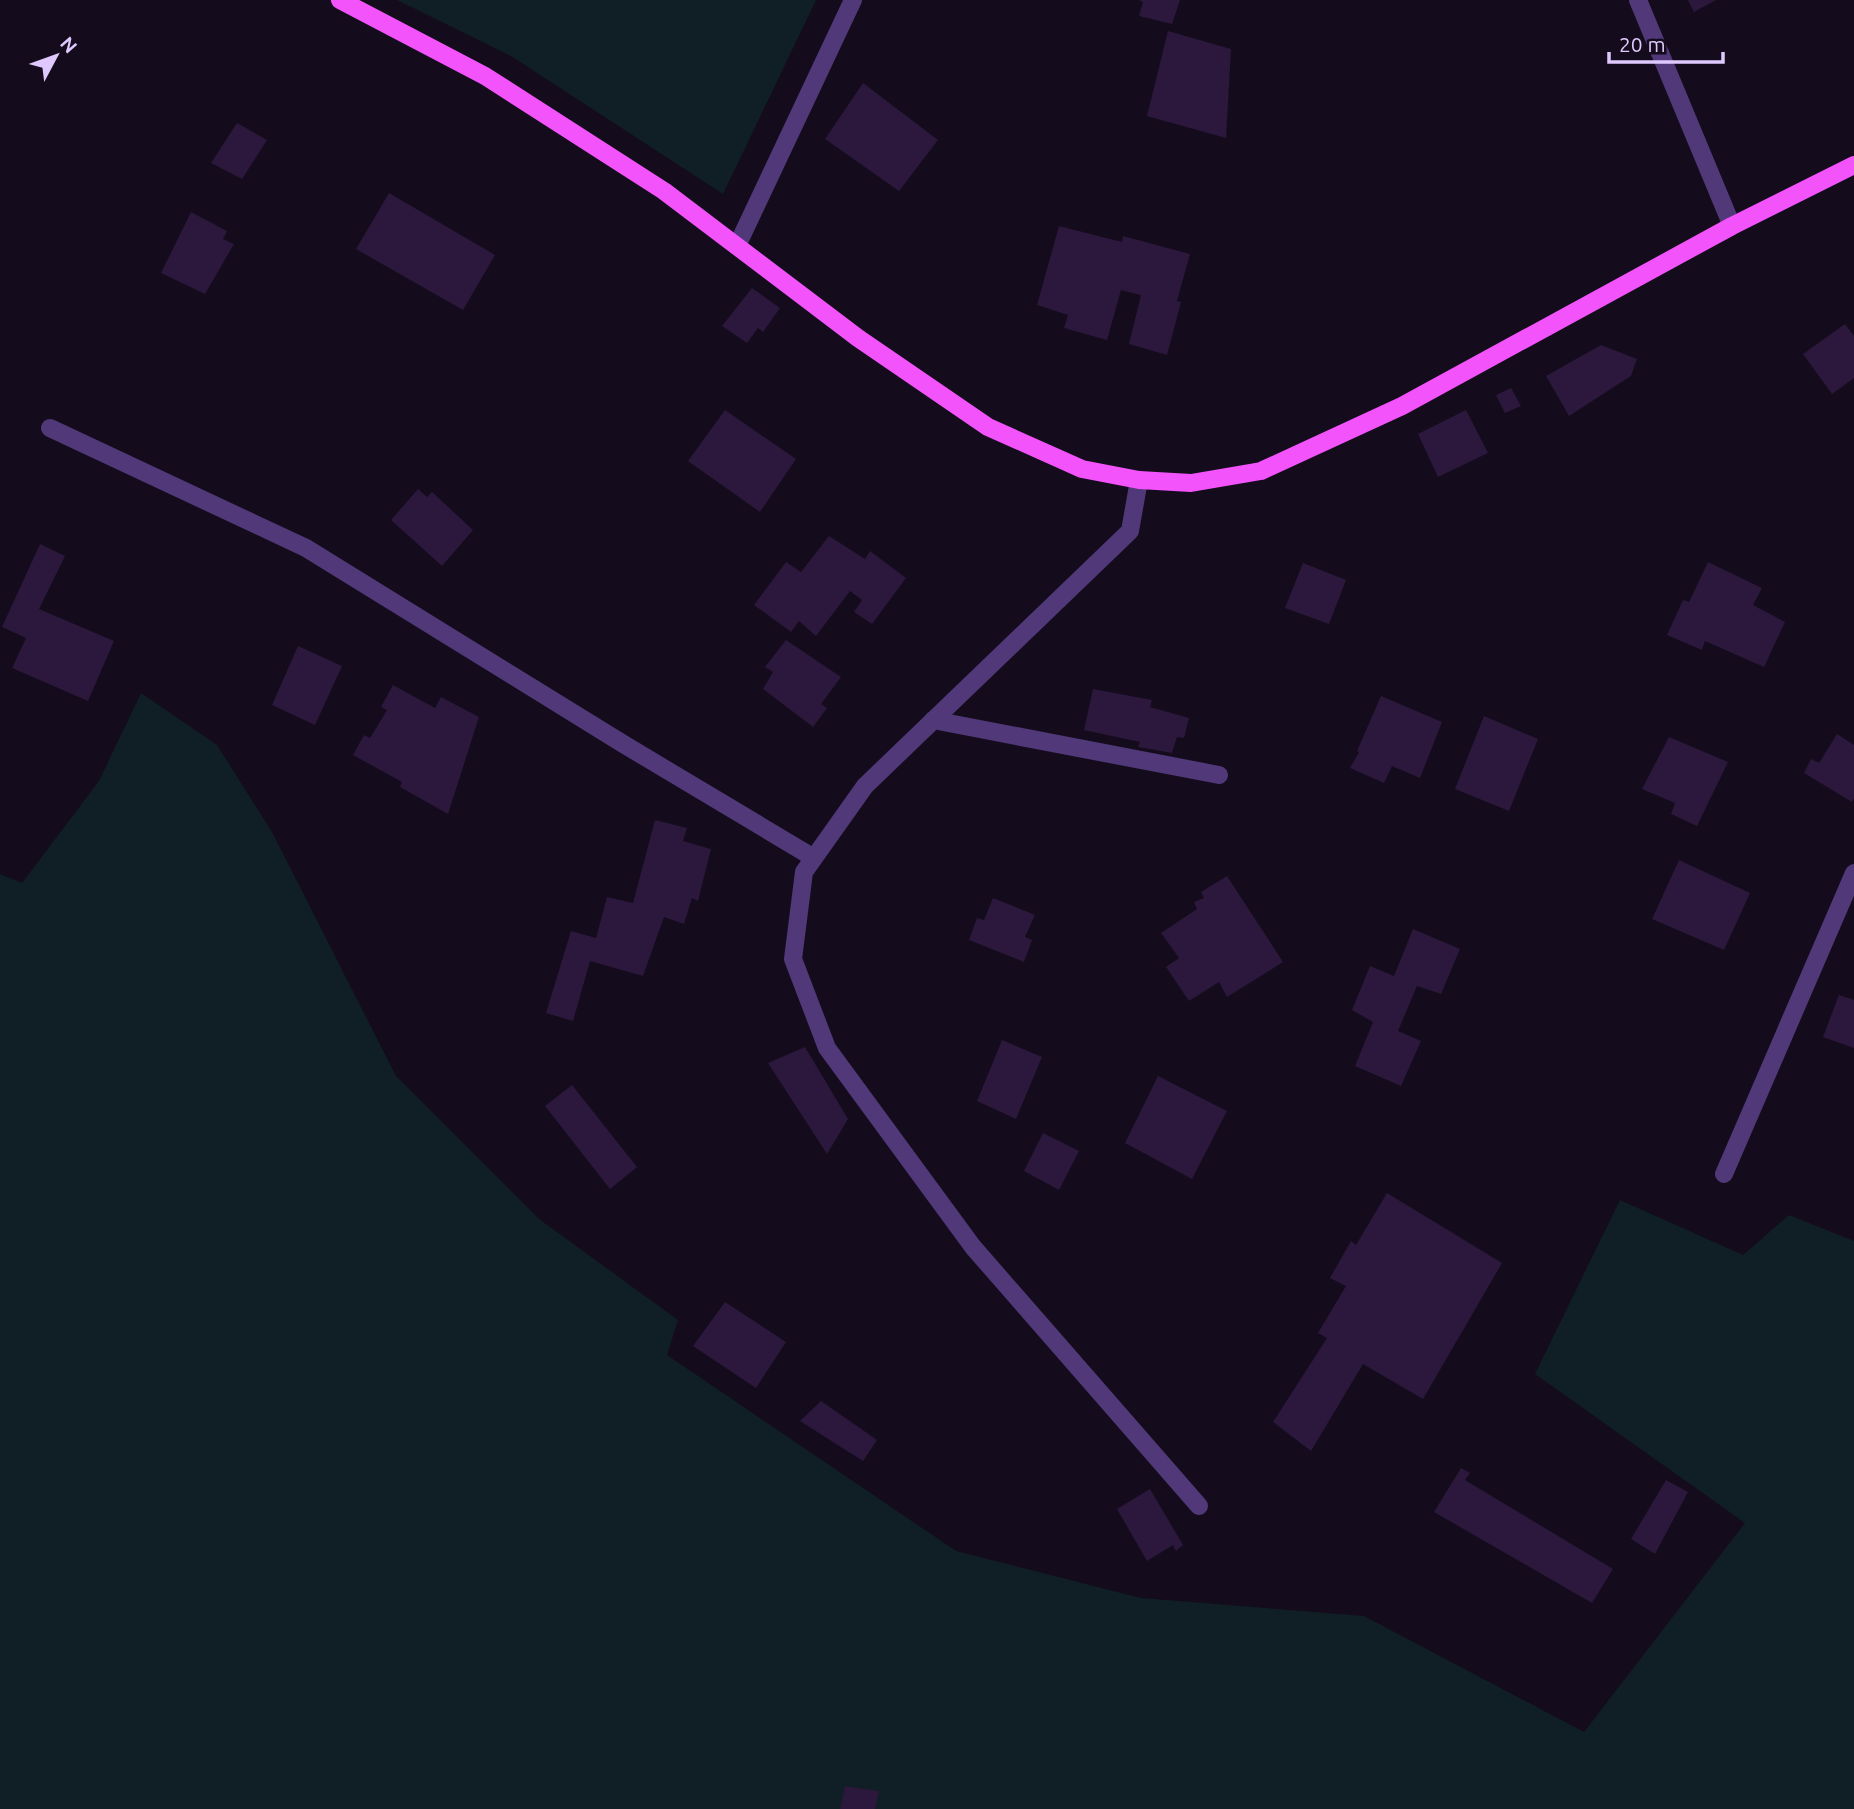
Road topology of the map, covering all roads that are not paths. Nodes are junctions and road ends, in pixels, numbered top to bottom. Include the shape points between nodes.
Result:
1 (340, 0) edge
2 (853, 0) edge
3 (1638, 0) edge
4 (1854, 164) edge
5 (1732, 226) junction
6 (737, 246) junction
7 (50, 428) dead end
8 (1139, 480) junction
9 (933, 720) junction
10 (1219, 775) dead end
11 (814, 858) junction
12 (1854, 873) edge
13 (1724, 1174) dead end
14 (1199, 1506) dead end

1 - 6 main road via 485,76 664,191
2 - 6 street
3 - 5 street
4 - 5 main road
5 - 8 main road via 1402,406 1261,471 1191,483
6 - 8 main road via 858,338 988,427 1082,469
7 - 11 street via 306,548
8 - 9 street via 1130,531
9 - 10 street
9 - 11 street via 865,786
11 - 14 street via 804,872 793,959 827,1048 973,1247
12 - 13 street

